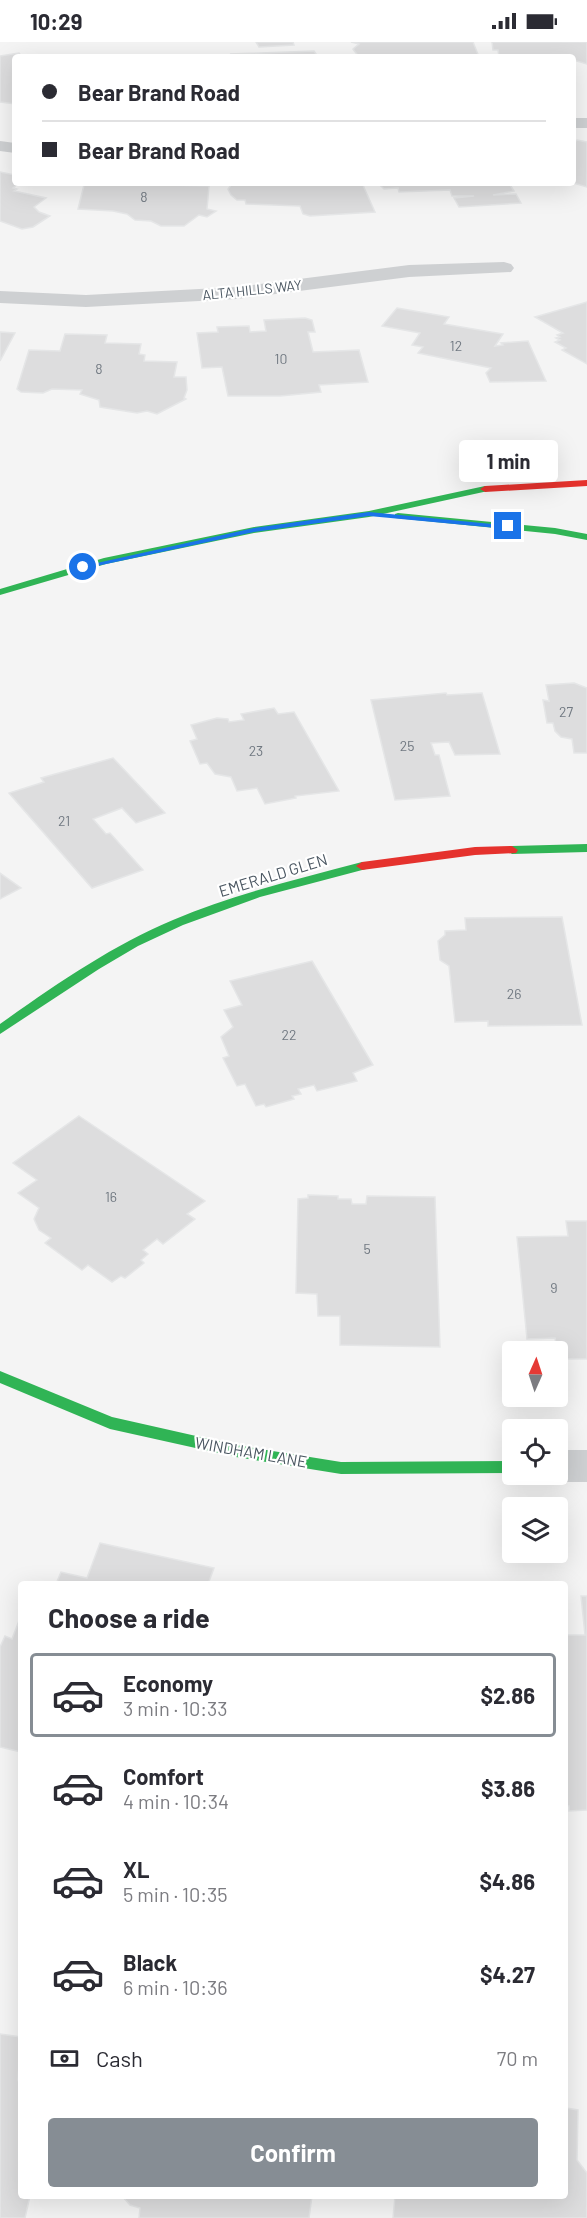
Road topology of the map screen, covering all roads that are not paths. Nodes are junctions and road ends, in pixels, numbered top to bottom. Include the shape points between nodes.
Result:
1 (504, 268) dead end
2 (0, 297) edge
3 (587, 483) edge
4 (369, 514) junction
5 (587, 537) edge
6 (0, 592) edge
7 (587, 848) edge
8 (0, 1030) edge
9 (0, 1377) edge
10 (568, 1466) edge
11 (587, 1466) edge
12 (502, 1467) edge

1 - 2 street, ALTA HILLS WAY via 409,271 237,293 86,301
3 - 4 street via 475,490
4 - 5 street
4 - 6 street via 254,530 104,561
7 - 8 street, EMERALD GLEN via 475,851 370,864 263,892 155,933 56,990
9 - 12 street, WINDHAM LANE via 110,1423 236,1451 341,1468
10 - 11 street

